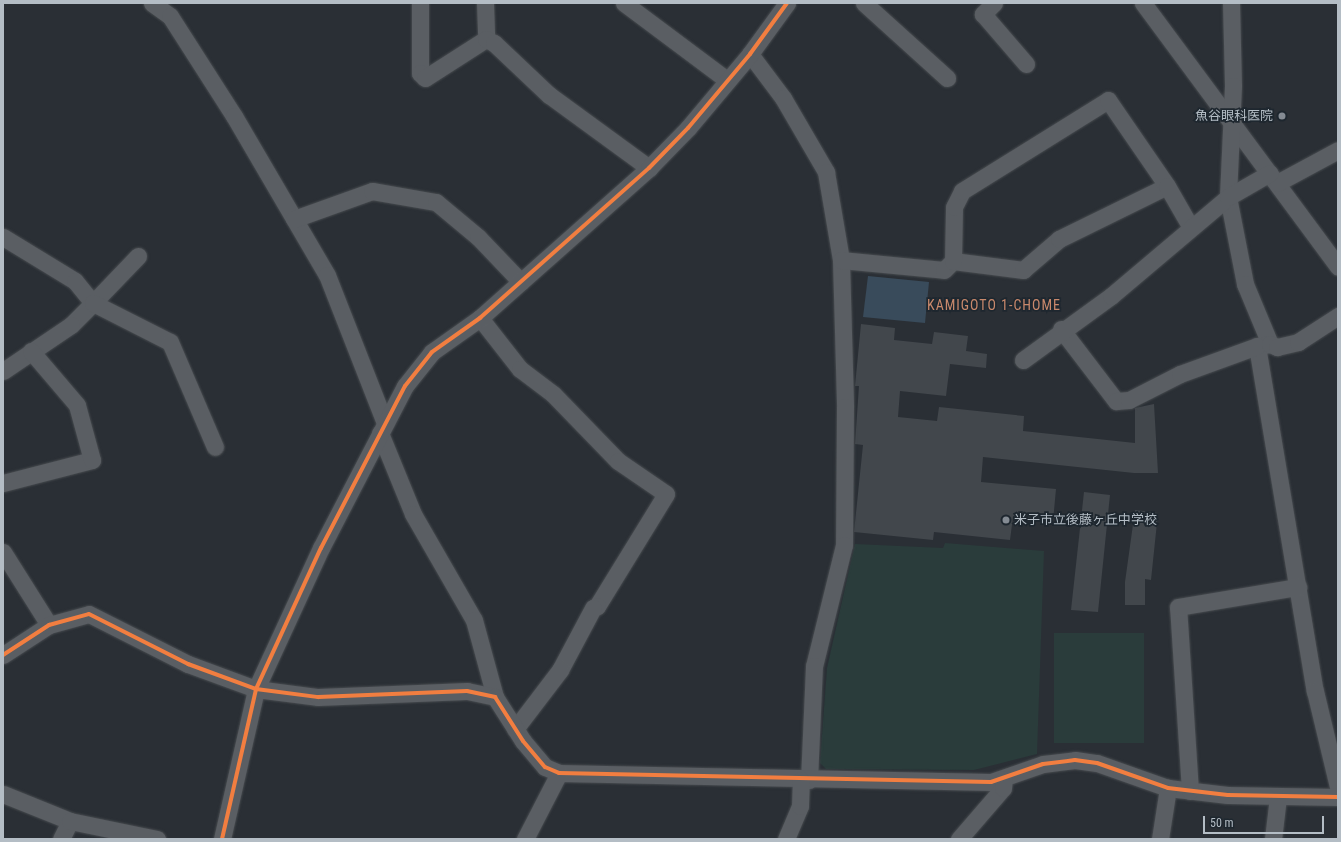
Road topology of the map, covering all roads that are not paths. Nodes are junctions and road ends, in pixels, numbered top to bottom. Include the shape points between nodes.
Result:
1 (152, 3) edge
2 (420, 3) edge
3 (485, 3) edge
4 (624, 3) edge
5 (786, 3) edge
6 (864, 3) edge
7 (994, 3) edge
8 (1143, 3) edge
9 (1231, 3) edge
10 (486, 39) junction
11 (750, 54) junction
12 (1026, 64) dead end
13 (947, 78) dead end
14 (727, 80) junction
15 (1230, 122) junction
16 (1338, 150) edge
17 (649, 168) junction
18 (1274, 178) junction
19 (1167, 186) junction
20 (1228, 197) junction
21 (294, 219) junction
22 (1190, 226) junction
23 (3, 237) edge
24 (138, 256) dead end
25 (841, 260) junction
26 (954, 261) junction
27 (1338, 267) edge
28 (521, 282) junction
29 (92, 303) junction
30 (1338, 316) edge
31 (480, 318) junction
32 (1061, 329) junction
33 (1263, 345) junction
34 (31, 351) junction
35 (1023, 360) dead end
36 (3, 371) edge
37 (382, 428) junction
38 (215, 447) dead end
39 (3, 483) edge
40 (3, 552) edge
41 (1298, 587) junction
42 (50, 626) junction
43 (3, 655) edge
44 (256, 689) junction
45 (495, 697) junction
46 (515, 729) junction
47 (559, 772) junction
48 (1004, 779) junction
49 (805, 780) junction
50 (1338, 787) edge
51 (1168, 788) junction
52 (1190, 791) junction
53 (3, 794) edge
54 (1278, 797) junction
55 (1338, 797) edge
56 (70, 821) junction
57 (60, 839) edge
58 (157, 839) edge
59 (222, 839) edge
60 (525, 839) edge
61 (786, 839) edge
62 (959, 839) edge
63 (1160, 839) edge
64 (1273, 839) edge

1 - 21 street via 170,16
2 - 10 street via 420,73 425,78
3 - 10 street
4 - 14 street
5 - 11 street
6 - 13 street
7 - 12 street via 983,14
8 - 15 street
9 - 15 street via 1233,86
10 - 17 street via 494,42 549,95
11 - 14 street
11 - 25 street via 783,98 826,172
14 - 17 street via 688,128
15 - 18 street
15 - 20 street
16 - 18 street
17 - 28 street
18 - 20 street
18 - 27 street
19 - 22 street
19 - 26 street via 1059,239 1023,270
19 - 26 street via 1108,100 962,191 954,207
20 - 22 street
20 - 33 street via 1245,284
21 - 28 street via 372,191 436,202 478,237
21 - 37 street via 327,275
22 - 32 street via 1111,296
23 - 29 street via 75,281
24 - 29 street
25 - 26 street via 944,270
25 - 49 street via 845,407 844,546 814,666
28 - 31 street
29 - 34 street via 71,325
29 - 38 street via 170,342
30 - 33 street via 1298,342 1277,347
31 - 37 street via 432,352 405,386
31 - 46 street via 520,369 553,394 618,461 666,494 597,606 593,608 560,670
32 - 33 street via 1116,401 1128,400 1180,374
32 - 35 street
33 - 41 street
34 - 36 street
34 - 39 street via 77,405 92,460
37 - 44 street via 321,548
37 - 45 street via 413,514 474,620
40 - 42 street
41 - 50 street via 1316,691
41 - 52 street via 1178,607
42 - 43 street
42 - 44 street via 89,614 195,667
44 - 45 street via 318,697 466,692
44 - 59 street
45 - 46 street
46 - 47 street via 545,767
47 - 49 street
47 - 60 street
48 - 49 street via 991,782
48 - 51 street via 1043,764 1075,760 1097,763
48 - 62 street via 1003,788
49 - 61 street via 800,806
51 - 52 street
51 - 63 street
52 - 54 street
53 - 56 street
54 - 55 street
54 - 64 street
56 - 57 street
56 - 58 street

